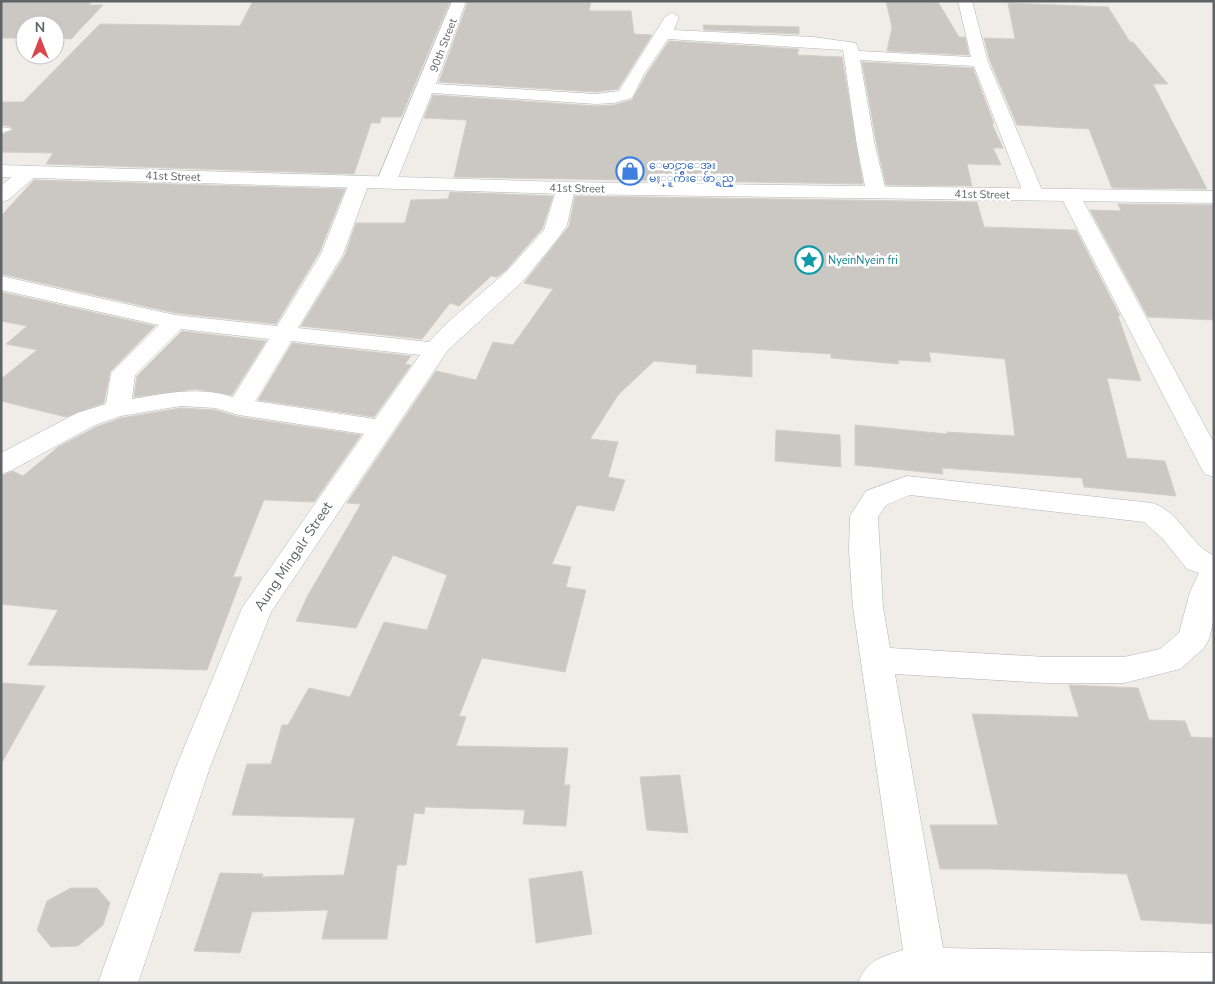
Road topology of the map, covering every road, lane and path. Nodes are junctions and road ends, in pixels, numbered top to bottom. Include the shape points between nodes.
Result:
1 (459, 1) edge
2 (966, 1) edge
3 (672, 17) dead end
4 (666, 34) junction
5 (852, 55) junction
6 (980, 62) junction
7 (426, 88) junction
8 (1, 170) edge
9 (30, 172) junction
10 (359, 183) junction
11 (386, 183) junction
12 (565, 188) junction
13 (876, 191) junction
14 (1070, 194) junction
15 (1034, 195) junction
16 (1, 196) edge
17 (1214, 198) edge
18 (1, 283) edge
19 (175, 322) junction
20 (284, 333) junction
21 (435, 350) junction
22 (238, 407) junction
23 (118, 409) junction
24 (379, 428) junction
25 (1, 466) edge
26 (1214, 468) edge
27 (1214, 566) edge
28 (1214, 573) edge
29 (876, 660) junction
30 (926, 966) junction
31 (1214, 973) edge
32 (118, 983) edge
33 (878, 983) edge

1 - 7 street, 90th Street
2 - 6 street
3 - 4 street
4 - 5 street via 847,45 851,47
4 - 7 street via 630,82 626,94 614,98
5 - 6 street
5 - 13 street
6 - 15 street
7 - 11 street, 90th Street
8 - 9 street, 41st Street
9 - 10 street, 41st Street
9 - 16 street
10 - 11 street, 41st Street
10 - 20 street via 332,254
11 - 12 street, 41st Street
12 - 13 street, 41st Street
12 - 21 street, Aung Mingalr Street via 557,225 552,233 515,276
13 - 15 street, 41st Street
14 - 15 street, 41st Street
14 - 17 street, 41st Street
14 - 26 street
18 - 19 street
19 - 20 street
19 - 23 street via 123,373
20 - 21 street
20 - 22 street
21 - 24 street, Aung Mingalr Street
22 - 23 street via 217,400 181,398
22 - 24 street
23 - 25 street via 86,418
24 - 32 street, Aung Mingalr Street via 257,608 193,767
27 - 29 street via 1197,561 1152,513 907,485 876,498 864,516 868,607
28 - 29 street via 1193,639 1168,660 1124,670 1046,670
29 - 30 street
30 - 31 street
30 - 33 street via 914,966 890,974

